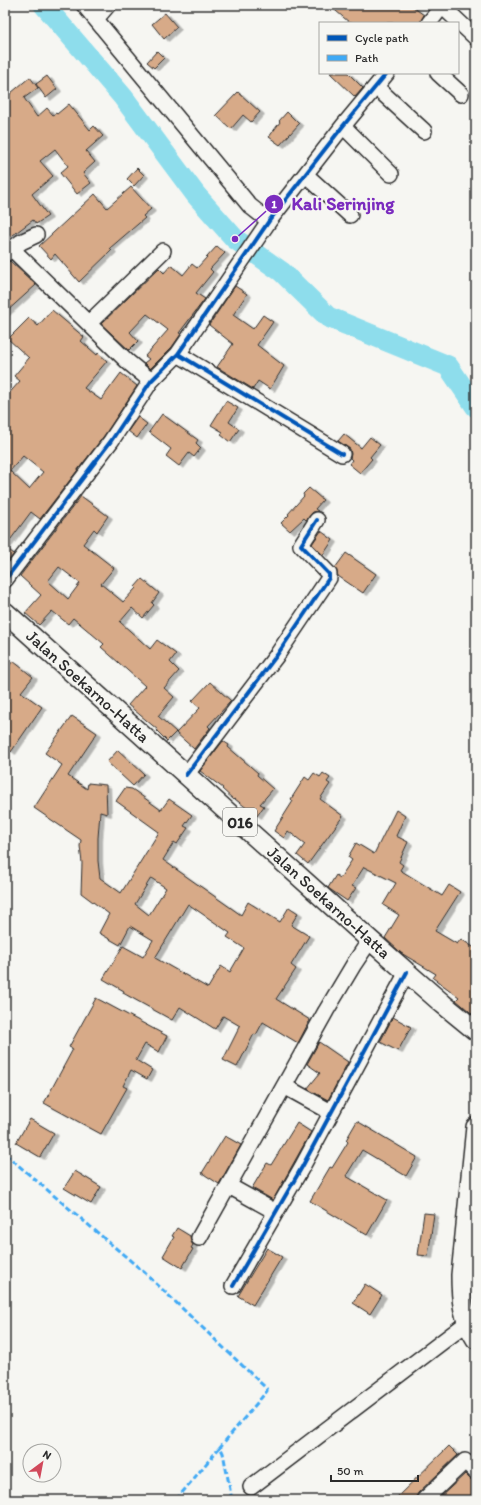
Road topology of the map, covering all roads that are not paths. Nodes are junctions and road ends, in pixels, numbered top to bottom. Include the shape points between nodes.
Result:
1 (84, 5) edge
2 (108, 5) edge
3 (442, 5) edge
4 (96, 19) junction
5 (430, 22) edge
6 (476, 38) edge
7 (386, 74) edge
8 (439, 74) edge
9 (376, 87) junction
10 (461, 94) dead end
11 (343, 126) junction
12 (424, 131) dead end
13 (391, 174) dead end
14 (306, 175) junction
15 (350, 215) dead end
16 (269, 221) junction
17 (36, 235) dead end
18 (162, 251) dead end
19 (9, 252) edge
20 (89, 323) junction
21 (178, 354) junction
22 (151, 381) junction
23 (342, 454) dead end
24 (316, 520) dead end
25 (5, 580) edge
26 (5, 612) edge
27 (186, 775) junction
28 (363, 951) junction
29 (407, 972) junction
30 (476, 1031) edge
31 (284, 1086) junction
32 (332, 1112) junction
33 (476, 1127) edge
34 (229, 1186) junction
35 (276, 1212) junction
36 (199, 1238) dead end
37 (233, 1286) dead end
38 (467, 1323) junction
39 (476, 1339) edge
40 (476, 1472) edge
41 (251, 1487) dead end
42 (424, 1500) edge

1 - 4 street
2 - 4 street
3 - 5 street
3 - 6 street
4 - 16 street via 250,206
7 - 9 street
8 - 10 street
9 - 11 street
9 - 12 street
11 - 13 street
11 - 14 street
14 - 15 street
14 - 16 street
16 - 21 street
17 - 19 street via 21,242
18 - 20 street
19 - 20 street
20 - 22 street
21 - 22 street
21 - 23 street
22 - 25 street via 111,441
24 - 27 street via 301,545 329,574 329,578 276,656
26 - 27 main road, Jalan Soekarno-Hatta / 016
27 - 28 main road, Jalan Soekarno-Hatta / 016
28 - 29 main road, Jalan Soekarno-Hatta / 016
28 - 31 street
29 - 30 main road, Jalan Soekarno-Hatta / 016
29 - 32 street
31 - 32 street
31 - 34 street
32 - 35 street
33 - 38 main road via 461,1275 461,1302
34 - 35 street
34 - 36 street
35 - 37 street
38 - 39 main road
38 - 41 street
40 - 42 street via 465,1461

